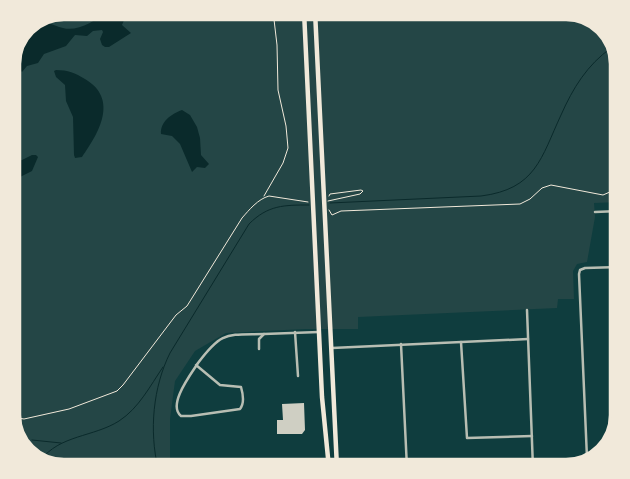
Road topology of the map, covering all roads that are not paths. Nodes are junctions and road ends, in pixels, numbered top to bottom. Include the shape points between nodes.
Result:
1 (304, 20) edge
2 (315, 20) edge
3 (610, 211) edge
4 (595, 212) dead end
5 (610, 267) edge
6 (527, 310) dead end
7 (330, 331) junction
8 (295, 332) junction
9 (319, 332) junction
10 (264, 334) junction
11 (528, 339) junction
12 (461, 342) junction
13 (401, 344) junction
14 (320, 348) junction
15 (330, 348) junction
16 (259, 349) dead end
17 (196, 365) junction
18 (298, 376) dead end
19 (532, 436) junction
20 (587, 454) edge
21 (328, 459) edge
22 (336, 459) edge
23 (407, 459) edge
24 (533, 459) edge

1 - 9 main road
2 - 7 main road
3 - 4 street
5 - 20 street via 585,268 579,274
6 - 11 street
7 - 9 main road
7 - 15 main road
8 - 9 street
8 - 10 street
8 - 18 street
9 - 14 main road
10 - 16 street via 259,339
10 - 17 street via 223,336
11 - 12 street
11 - 19 street
12 - 13 street
12 - 19 street via 467,438
13 - 15 street
13 - 23 street
14 - 15 main road
14 - 21 main road
15 - 22 main road
17 - 17 street via 176,404 181,416 243,406 240,388 220,386
19 - 24 street

